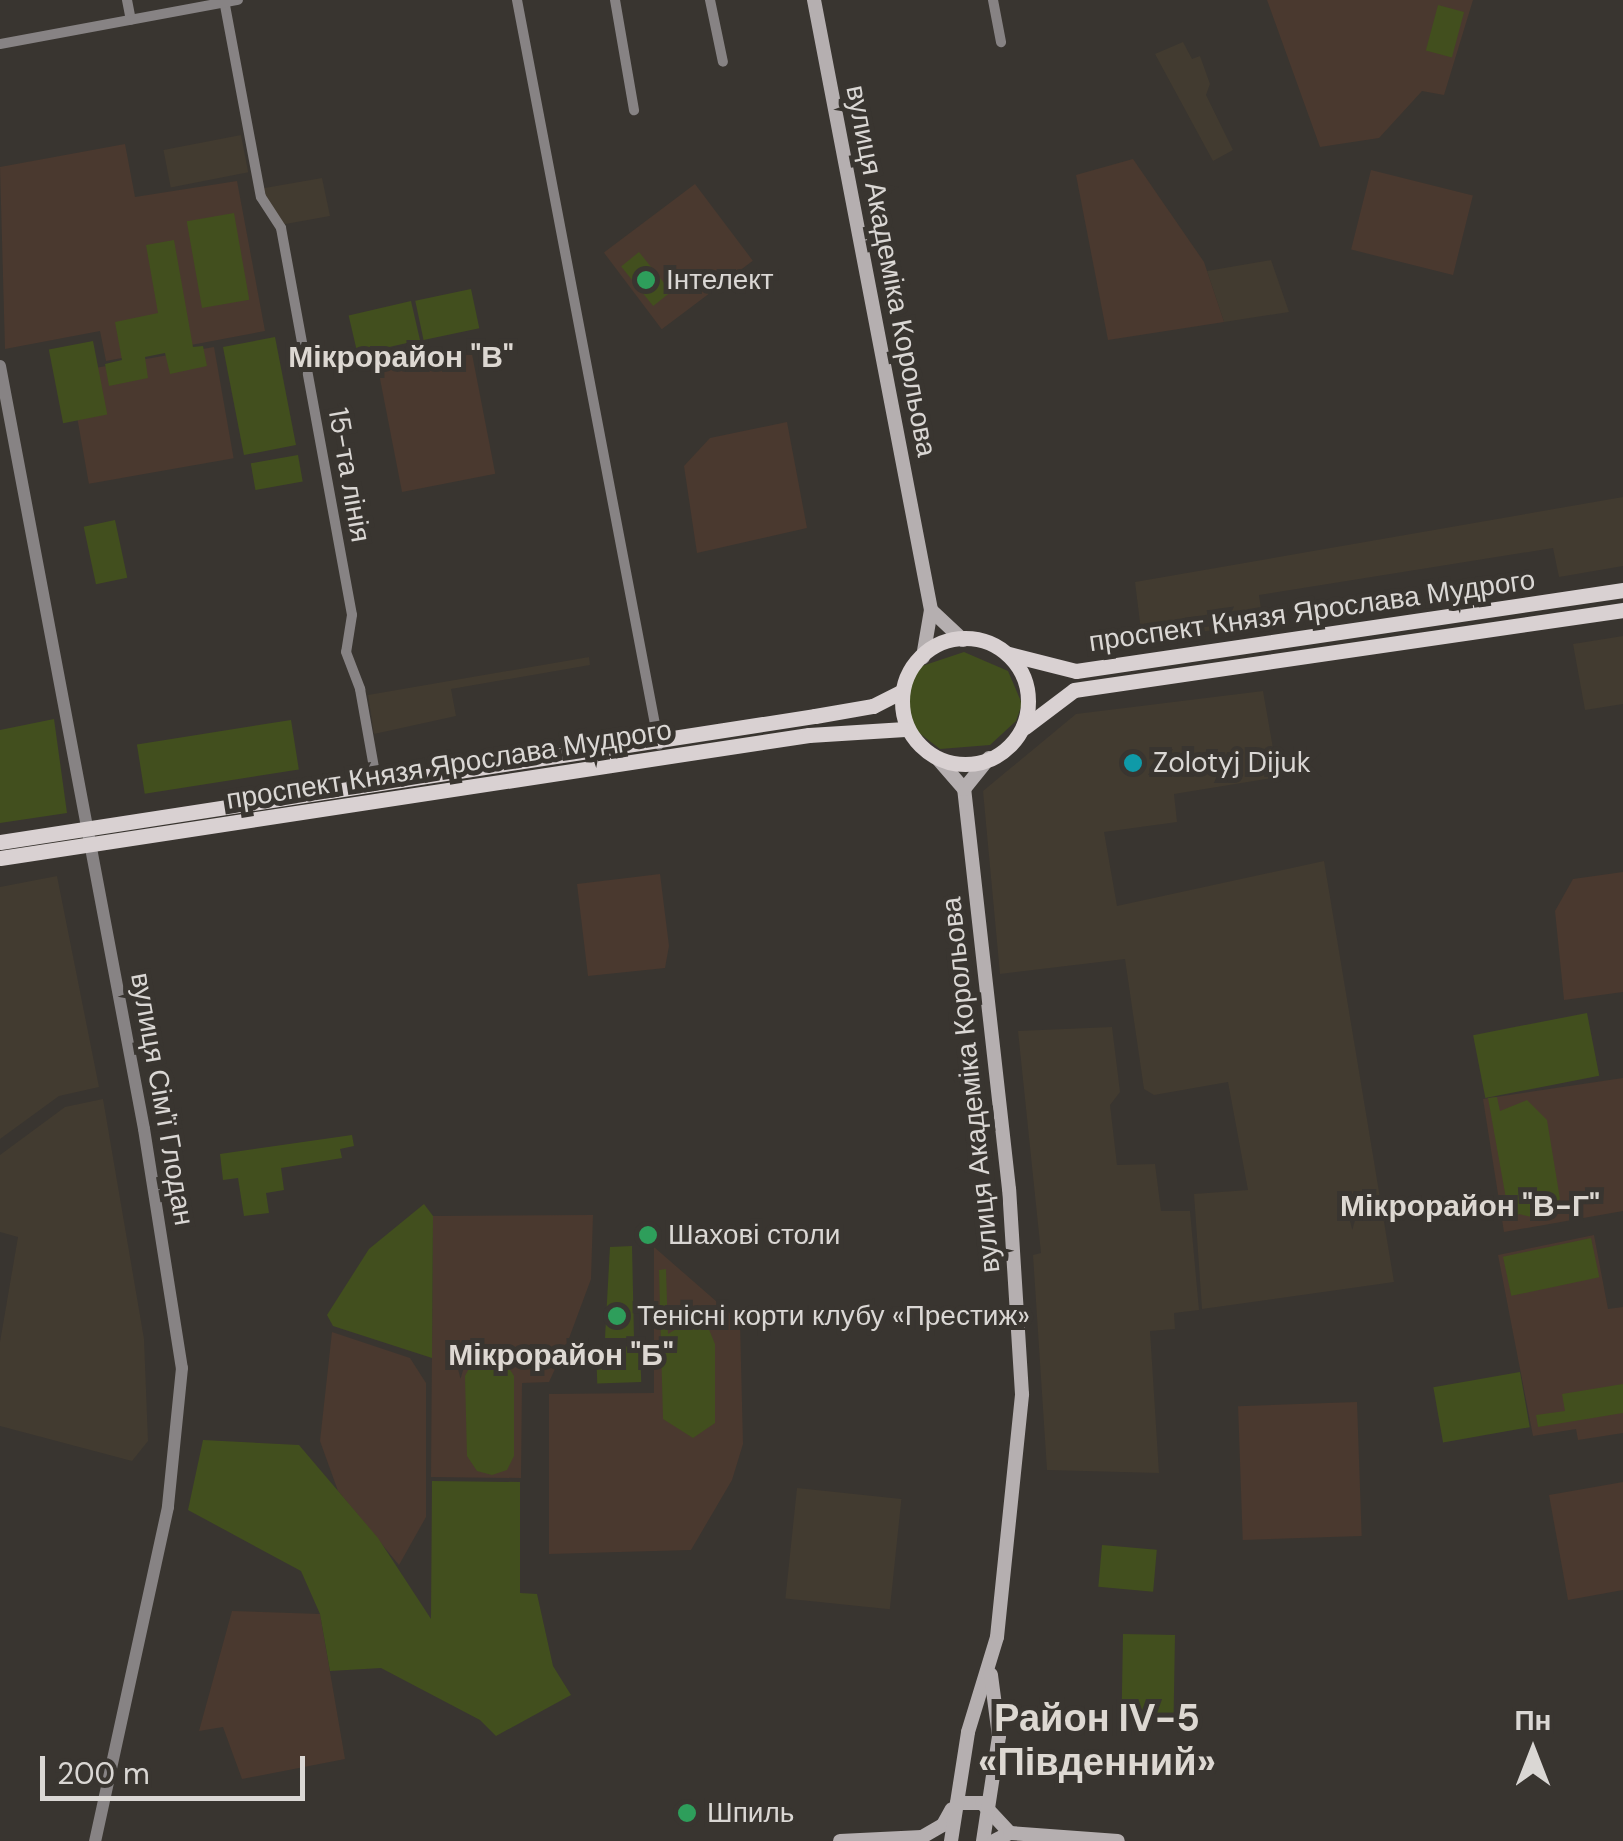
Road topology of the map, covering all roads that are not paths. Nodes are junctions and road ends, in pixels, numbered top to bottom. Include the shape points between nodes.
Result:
1 (127, 0) edge
2 (238, 0) edge
3 (516, 0) edge
4 (614, 0) edge
5 (710, 0) edge
6 (814, 0) edge
7 (993, 0) edge
8 (224, 1) edge
9 (131, 20) junction
10 (1002, 42) dead end
11 (0, 44) edge
12 (722, 62) dead end
13 (634, 110) dead end
14 (0, 366) edge
15 (1623, 590) edge
16 (931, 610) junction
17 (1623, 610) edge
18 (964, 640) junction
19 (1009, 654) junction
20 (923, 657) junction
21 (900, 693) junction
22 (1025, 727) junction
23 (905, 729) junction
24 (658, 740) junction
25 (662, 758) junction
26 (938, 758) junction
27 (989, 758) junction
28 (964, 789) junction
29 (378, 793) junction
30 (87, 837) junction
31 (0, 842) edge
32 (0, 858) edge
33 (990, 1674) junction
34 (957, 1803) junction
35 (988, 1808) junction
36 (1010, 1833) junction
37 (925, 1839) edge
38 (94, 1841) edge
39 (840, 1841) edge
40 (951, 1841) edge
41 (983, 1841) edge
42 (994, 1841) edge
43 (1118, 1841) edge

1 - 9 street
2 - 8 street
3 - 24 street
4 - 13 street
5 - 12 street
6 - 16 main road, вулиця Академіка Корольова
7 - 10 street
8 - 9 street
8 - 29 street, 15-та лінія via 261,197 280,225 352,615 346,652 360,689
9 - 11 street
14 - 30 street, вулиця Сім'ї Глодан
15 - 19 main road, проспект Князя Ярослава Мудрого via 1076,671
16 - 18 main road
16 - 20 main road, вулиця Академіка Корольова
17 - 22 main road, проспект Князя Ярослава Мудрого via 1074,690
18 - 19 main road
18 - 20 main road
19 - 22 main road via 1031,691
20 - 21 main road
21 - 23 main road
21 - 24 main road, проспект Князя Ярослава Мудрого via 873,706
22 - 27 main road
23 - 25 main road, проспект Князя Ярослава Мудрого via 876,726
23 - 26 main road
24 - 25 street
24 - 29 main road, проспект Князя Ярослава Мудрого
25 - 29 main road, проспект Князя Ярослава Мудрого
26 - 27 main road
26 - 28 main road
27 - 28 main road
28 - 33 main road, вулиця Академіка Корольова via 1022,1348 1018,1482
29 - 30 main road, проспект Князя Ярослава Мудрого
30 - 31 main road, проспект Князя Ярослава Мудрого
30 - 32 main road, проспект Князя Ярослава Мудрого
30 - 38 street, вулиця Сім'ї Глодан via 182,1368 168,1508
33 - 34 main road, вулиця Академіка Корольова via 968,1732
33 - 35 main road, вулиця Академіка Корольова via 999,1736
34 - 35 main road via 974,1800
34 - 37 main road
34 - 40 main road, вулиця Академіка Корольова
35 - 36 main road
35 - 41 main road, вулиця Академіка Корольова
36 - 42 main road
36 - 43 main road
37 - 39 main road

